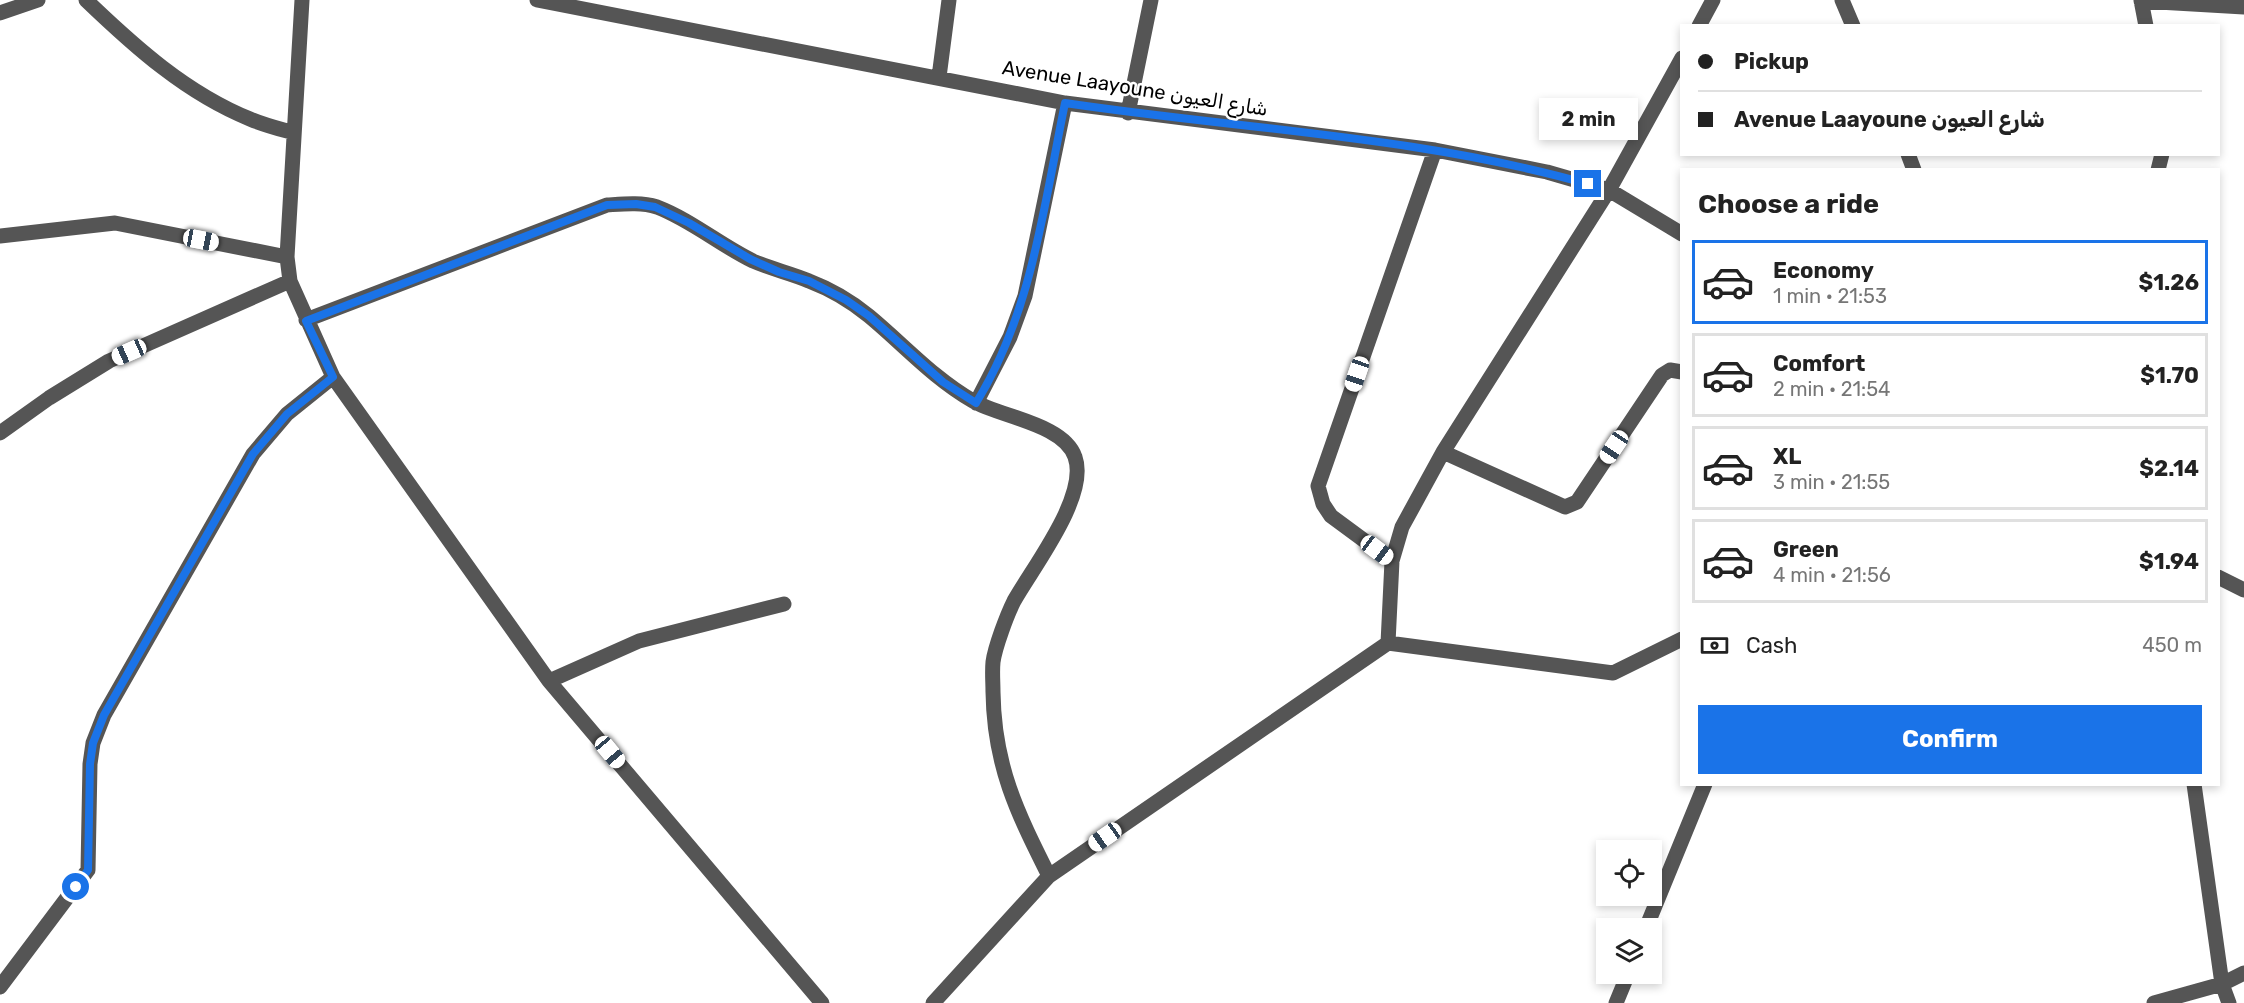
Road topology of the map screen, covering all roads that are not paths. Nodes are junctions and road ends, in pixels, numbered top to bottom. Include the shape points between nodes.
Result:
1 (38, 0) edge
2 (86, 0) edge
3 (302, 0) edge
4 (537, 0) edge
5 (949, 0) edge
6 (1151, 0) edge
7 (1713, 0) edge
8 (1842, 0) edge
9 (2141, 1) edge
10 (2215, 2) edge
11 (2244, 8) edge
12 (0, 13) edge
13 (1700, 24) edge
14 (1852, 24) edge
15 (2146, 24) edge
16 (1680, 62) edge
17 (939, 77) junction
18 (1065, 103) junction
19 (1128, 113) junction
20 (294, 133) junction
21 (1435, 150) junction
22 (1609, 190) junction
23 (1680, 233) edge
24 (0, 236) edge
25 (287, 257) junction
26 (290, 281) junction
27 (306, 321) junction
28 (1680, 372) edge
29 (333, 377) junction
30 (976, 403) junction
31 (0, 433) edge
32 (1443, 452) junction
33 (1392, 561) junction
34 (2220, 577) edge
35 (2244, 590) edge
36 (784, 603) dead end
37 (1679, 642) edge
38 (1388, 643) junction
39 (549, 681) junction
40 (1704, 786) edge
41 (2194, 786) edge
42 (1049, 876) junction
43 (1650, 918) edge
44 (2244, 973) edge
45 (1624, 984) edge
46 (2222, 984) junction
47 (0, 987) edge
48 (822, 1003) edge
49 (933, 1003) edge
50 (1616, 1003) edge
51 (2154, 1003) edge
52 (2229, 1003) edge

1 - 12 street
2 - 20 street via 142,52 181,81 251,120
3 - 20 street
4 - 17 street, Avenue Laayoune شارع العيون
5 - 17 street
6 - 19 street
7 - 13 street
8 - 14 street
9 - 10 street
9 - 15 street
10 - 11 street
16 - 22 street
17 - 18 street, Avenue Laayoune شارع العيون
18 - 19 street, Avenue Laayoune شارع العيون
18 - 30 street via 1025,296 1010,337
19 - 21 street, Avenue Laayoune شارع العيون
20 - 25 street
21 - 22 street, Avenue Laayoune شارع العيون via 1547,172
21 - 33 street via 1318,486 1331,516
22 - 23 street, Avenue Laayoune شارع العيون
22 - 32 street
24 - 25 street via 115,223
25 - 26 street
26 - 27 street
26 - 31 street via 110,361
27 - 29 street
27 - 30 street via 607,205 636,204 655,207 750,259 846,300 943,382
28 - 32 street via 1670,370 1662,375 1577,502 1565,507
29 - 39 street
29 - 47 street via 287,414 253,454 104,715 90,764 88,870
30 - 42 street via 1068,443 1076,459 1076,482 1064,519 1013,603 993,661 993,723 1006,784
32 - 33 street via 1402,527
33 - 38 street
34 - 35 street
36 - 39 street via 639,641
37 - 38 street via 1613,673
38 - 42 street
39 - 48 street
40 - 43 street
41 - 46 street
42 - 49 street
44 - 46 street
45 - 50 street
46 - 51 street
46 - 52 street

